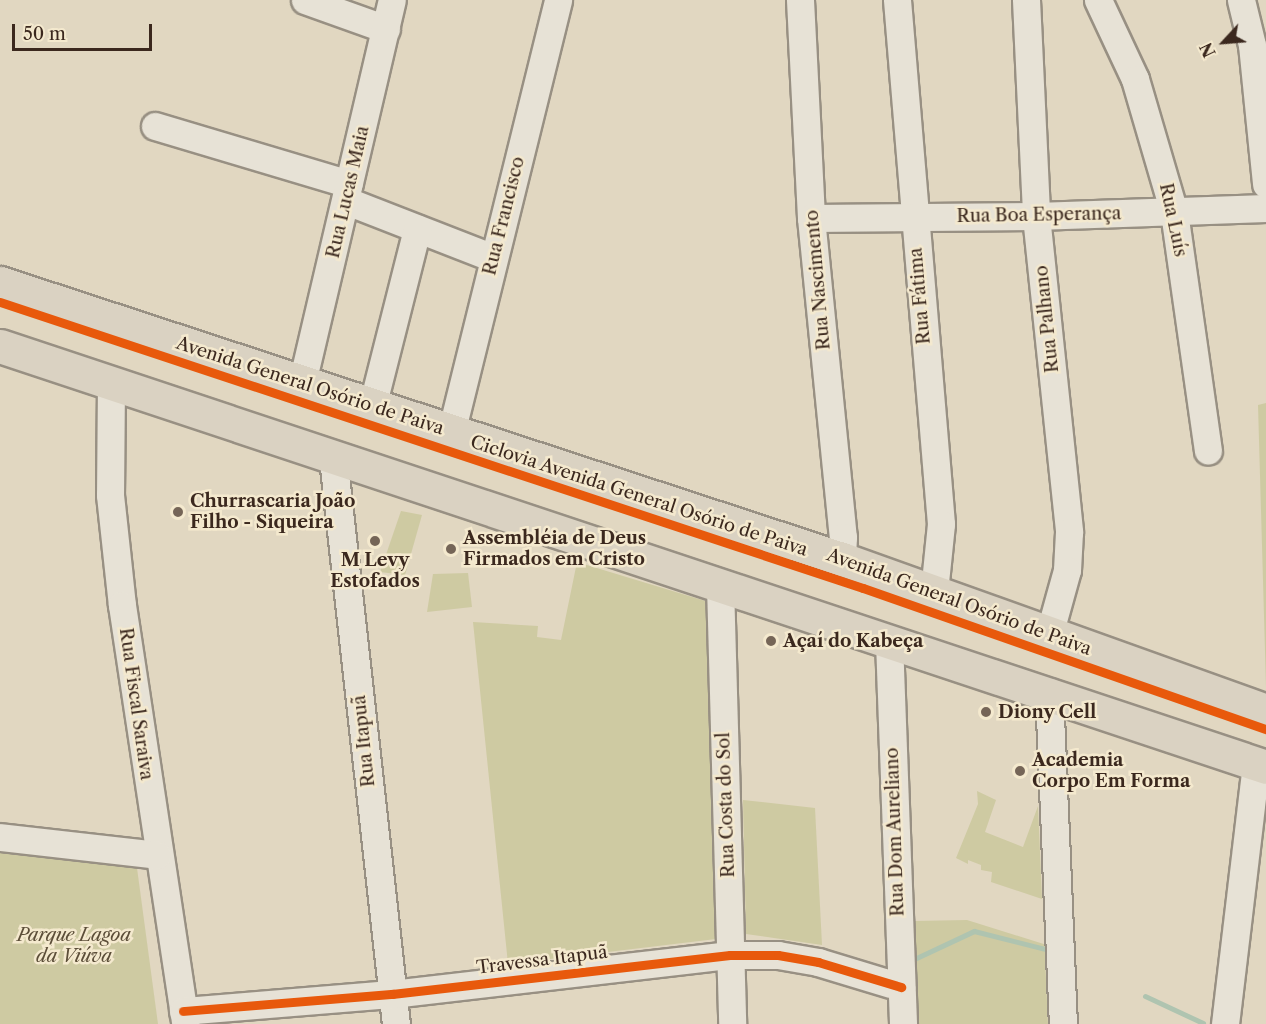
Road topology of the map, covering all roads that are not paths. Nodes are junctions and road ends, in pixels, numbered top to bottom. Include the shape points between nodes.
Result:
1 (305, 0) edge
2 (392, 0) edge
3 (558, 0) edge
4 (800, 0) edge
5 (897, 0) edge
6 (1026, 0) edge
7 (1098, 0) edge
8 (1241, 0) edge
9 (386, 29) junction
10 (155, 126) dead end
11 (1266, 184) edge
12 (348, 192) junction
13 (1266, 208) edge
14 (1173, 212) junction
15 (913, 216) junction
16 (1036, 216) junction
17 (811, 218) junction
18 (417, 229) junction
19 (493, 258) junction
20 (0, 283) edge
21 (0, 346) edge
22 (111, 383) junction
23 (302, 383) junction
24 (372, 406) junction
25 (451, 433) junction
26 (1208, 451) dead end
27 (333, 458) junction
28 (842, 559) junction
29 (720, 585) junction
30 (934, 592) junction
31 (1049, 635) junction
32 (889, 641) junction
33 (1049, 692) junction
34 (1266, 711) edge
35 (1261, 766) edge
36 (0, 837) edge
37 (157, 855) junction
38 (730, 955) junction
39 (901, 987) junction
40 (392, 994) junction
41 (184, 1018) edge
42 (396, 1024) edge
43 (732, 1024) edge
44 (903, 1024) edge
45 (1063, 1024) edge
46 (1225, 1024) edge

1 - 9 street
2 - 9 street, Rua Lucas Maia
3 - 19 street, Rua Francisco
4 - 17 street, Rua Nascimento
5 - 15 street, Rua Fátima
6 - 16 street, Rua Palhano
7 - 14 street, Rua Luís via 1135,80
8 - 11 street via 1252,45
9 - 12 street, Rua Lucas Maia
10 - 12 street
12 - 18 street
12 - 23 street, Rua Lucas Maia
13 - 14 street, Rua Boa Esperança
14 - 16 street, Rua Boa Esperança
14 - 26 street, Rua Luís
15 - 16 street, Rua Boa Esperança
15 - 17 street, Rua Boa Esperança
15 - 30 street, Rua Fátima via 940,524
16 - 31 street, Rua Palhano via 1069,532 1067,570
17 - 28 street, Rua Nascimento
18 - 19 street
18 - 24 street
19 - 25 street, Rua Francisco
20 - 23 main road, Avenida General Osório de Paiva
21 - 22 main road
22 - 27 main road
22 - 37 street, Rua Fiscal Saraiva via 110,495
23 - 24 main road, Avenida General Osório de Paiva
24 - 25 main road, Avenida General Osório de Paiva
25 - 28 main road, Avenida General Osório de Paiva
27 - 29 main road
27 - 40 street, Rua Itapuã
28 - 30 main road, Avenida General Osório de Paiva
29 - 32 main road
29 - 38 street, Rua Costa do Sol
30 - 31 main road, Avenida General Osório de Paiva
31 - 34 main road, Avenida General Osório de Paiva
32 - 33 main road
32 - 39 street, Rua Dom Aureliano
33 - 35 main road
33 - 45 street
35 - 46 street
36 - 37 street
37 - 41 street, Rua Fiscal Saraiva
38 - 39 street, Travessa Itapuã via 778,955
38 - 40 street, Travessa Itapuã
38 - 43 street, Rua Costa do Sol
39 - 44 street, Rua Dom Aureliano
40 - 41 street, Travessa Itapuã
40 - 42 street, Rua Itapuã

